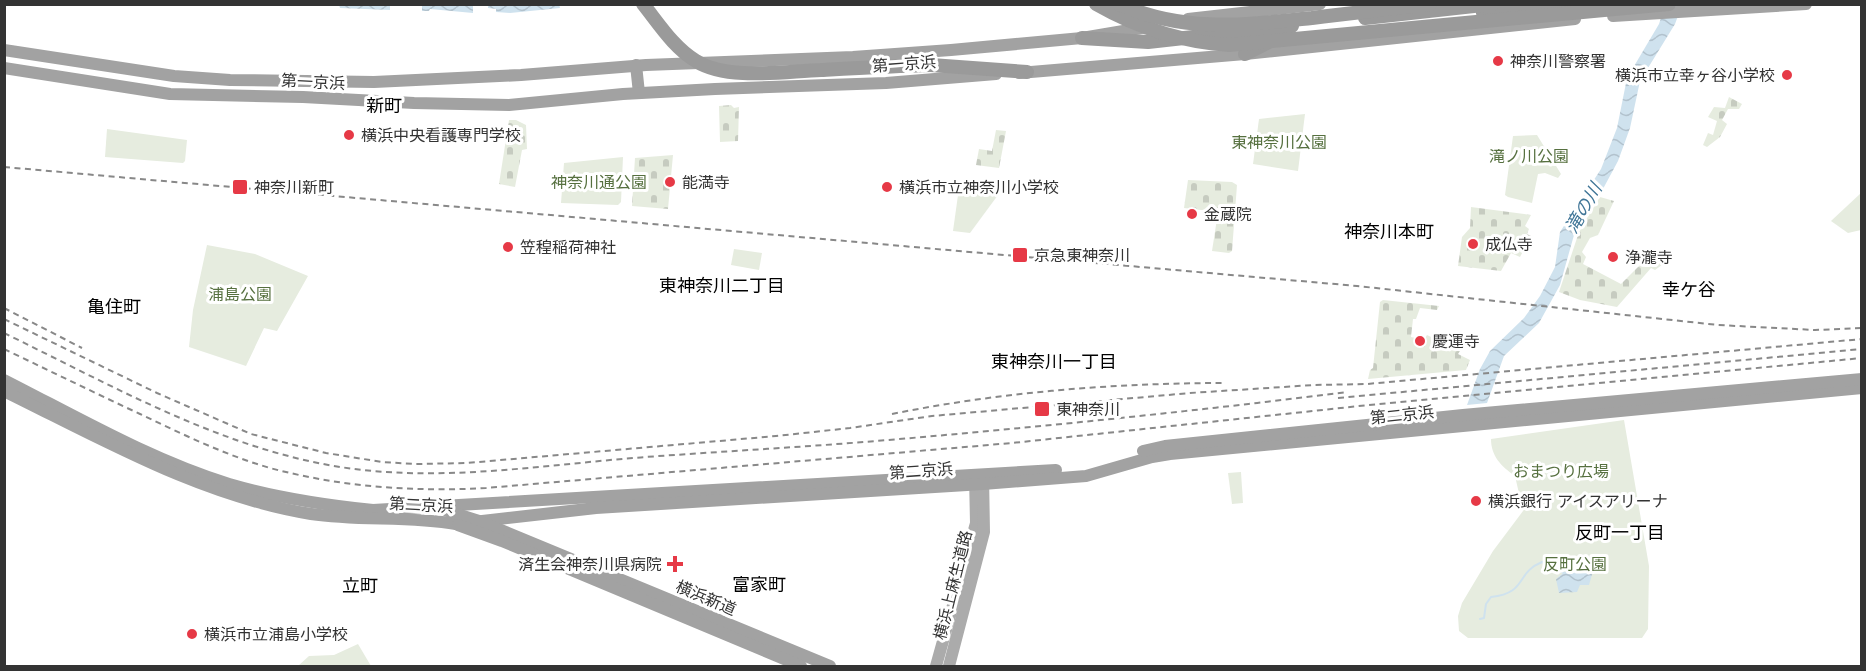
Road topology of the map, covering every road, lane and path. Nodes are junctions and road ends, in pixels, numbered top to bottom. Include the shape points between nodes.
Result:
1 (643, 4) edge
2 (1096, 4) edge
3 (1119, 4) edge
4 (1320, 4) edge
5 (1430, 4) edge
6 (1492, 4) edge
7 (1576, 4) edge
8 (1806, 4) edge
9 (1670, 10) edge
10 (1294, 30) junction
11 (1082, 38) junction
12 (4, 50) edge
13 (1245, 54) junction
14 (636, 66) junction
15 (4, 68) edge
16 (1027, 72) junction
17 (639, 93) junction
18 (1862, 379) edge
19 (4, 380) edge
20 (1862, 388) edge
21 (4, 391) edge
22 (979, 480) junction
23 (434, 507) junction
24 (479, 521) junction
25 (456, 524) junction
26 (801, 666) edge
27 (830, 666) edge
28 (936, 666) edge
29 (949, 666) edge

1 - 16 highway, bridge via 683,52 716,69 742,72 931,65
2 - 9 highway, bridge via 1156,32 1192,42 1229,45 1427,26
3 - 5 highway, bridge via 1171,22 1210,26
4 - 11 highway, 第一京浜 via 1196,18
6 - 10 highway
7 - 10 highway
8 - 9 highway, 第一京浜
9 - 13 highway, 第一京浜
10 - 11 highway via 1148,42
10 - 13 highway
11 - 14 highway, 第一京浜 via 853,57
12 - 14 highway, 第一京浜 via 166,75 230,80 391,82
13 - 16 highway, 第一京浜
14 - 17 highway
15 - 17 highway, 第一京浜 via 135,90 193,95 509,105
16 - 17 highway, 第一京浜 via 886,83
18 - 22 highway, 第二京浜 via 1165,446 1084,468
19 - 23 highway, 第二京浜 via 170,462 228,484 341,507
20 - 22 highway, 第二京浜 via 1170,454 1086,476
21 - 25 highway, 第二京浜 via 152,464 236,496 344,518
22 - 23 highway, 第二京浜
22 - 24 highway, 第二京浜 via 596,508
22 - 28 main road, 横浜上麻生道路 via 976,523
22 - 29 main road, 横浜上麻生道路 via 984,532
23 - 24 highway, 横浜新道
24 - 25 highway, 第二京浜
24 - 27 highway, 横浜新道
25 - 26 highway, 横浜新道

